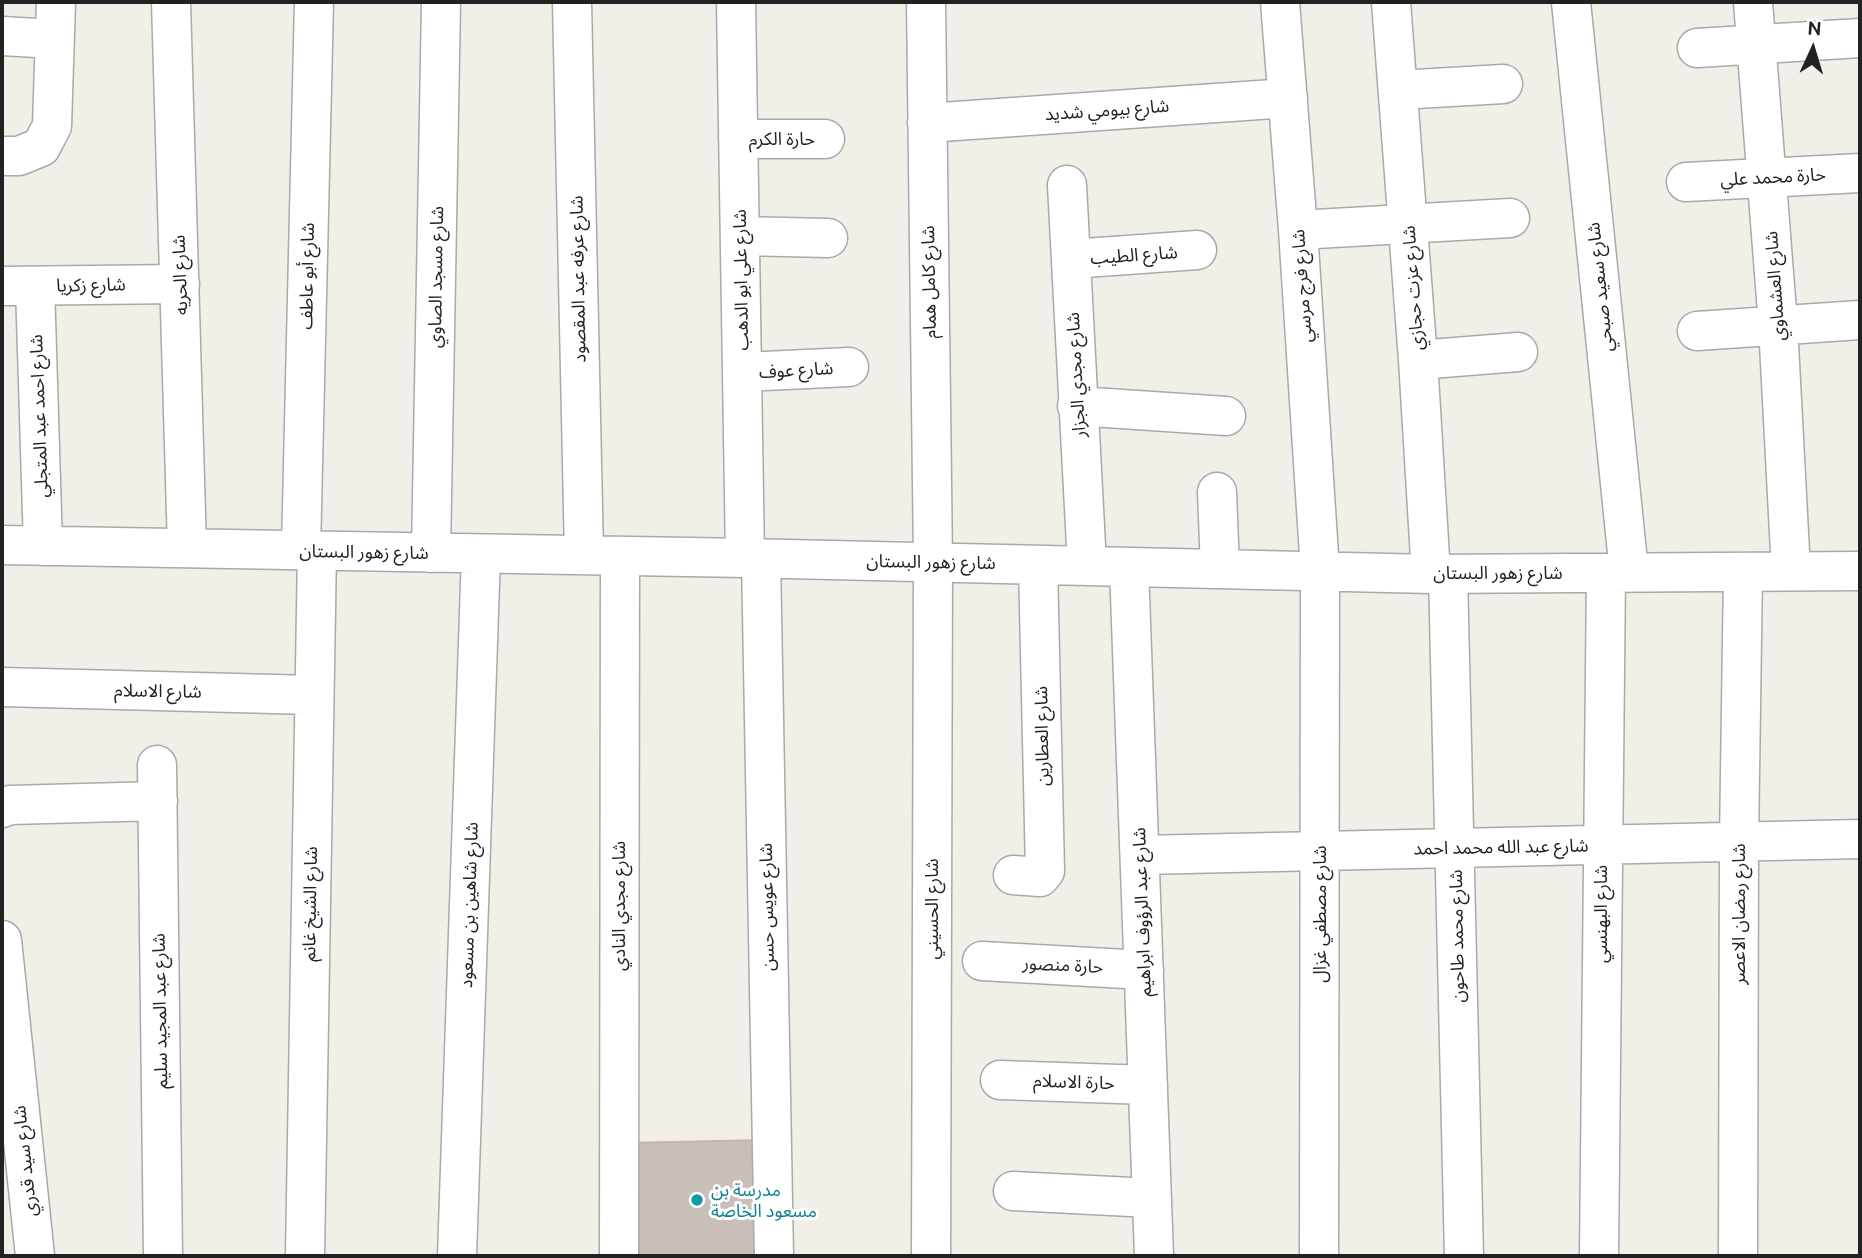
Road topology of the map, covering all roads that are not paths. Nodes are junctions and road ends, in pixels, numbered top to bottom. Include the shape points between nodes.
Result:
1 (171, 2) edge
2 (314, 2) edge
3 (441, 2) edge
4 (572, 2) edge
5 (736, 2) edge
6 (926, 2) edge
7 (1280, 2) edge
8 (1391, 2) edge
9 (1571, 2) edge
10 (1753, 2) edge
11 (55, 20) edge
12 (2, 36) edge
13 (1860, 38) edge
14 (1756, 45) junction
15 (1697, 48) dead end
16 (1503, 83) dead end
17 (1398, 90) junction
18 (1287, 98) junction
19 (927, 123) junction
20 (738, 139) junction
21 (825, 139) dead end
22 (10, 156) edge
23 (1860, 173) edge
24 (1767, 178) junction
25 (1686, 182) dead end
26 (1067, 185) dead end
27 (1510, 218) dead end
28 (1408, 224) junction
29 (1298, 230) junction
30 (740, 236) junction
31 (828, 238) dead end
32 (1197, 250) dead end
33 (1071, 259) junction
34 (180, 284) junction
35 (18, 286) edge
36 (1860, 320) edge
37 (1778, 325) junction
38 (1697, 331) dead end
39 (1518, 352) dead end
40 (1418, 360) junction
41 (849, 367) dead end
42 (743, 372) junction
43 (1077, 406) junction
44 (1226, 415) dead end
45 (1217, 492) dead end
46 (2, 545) edge
47 (43, 546) junction
48 (187, 548) junction
49 (309, 551) junction
50 (431, 553) junction
51 (481, 554) junction
52 (602, 556) junction
53 (753, 558) junction
54 (933, 562) junction
55 (1038, 565) junction
56 (1087, 565) junction
57 (1129, 567) junction
58 (1220, 569) junction
59 (1791, 571) junction
60 (1860, 571) edge
61 (1320, 572) junction
62 (1743, 572) junction
63 (1617, 573) junction
64 (1439, 574) junction
65 (2, 687) edge
66 (313, 695) junction
67 (2, 808) edge
68 (1860, 839) edge
69 (1739, 842) junction
70 (1602, 845) junction
71 (1455, 848) junction
72 (1320, 851) junction
73 (1141, 855) junction
74 (1013, 875) dead end
75 (2, 940) edge
76 (982, 961) dead end
77 (1144, 970) junction
78 (1000, 1080) dead end
79 (1148, 1085) junction
80 (1013, 1191) dead end
81 (1152, 1198) junction
82 (35, 1256) edge
83 (163, 1256) edge
84 (305, 1256) edge
85 (457, 1256) edge
86 (619, 1256) edge
87 (774, 1256) edge
88 (932, 1256) edge
89 (1154, 1256) edge
90 (1319, 1256) edge
91 (1464, 1256) edge
92 (1599, 1256) edge
93 (1738, 1256) edge

1 - 34 street, شارع الحريه
2 - 49 street, شارع أبو عاطف
3 - 50 street, شارع مسجد الصاوي
4 - 52 street, شارع عرفه عبد المقصود
5 - 20 street, شارع علي ابو الدهب
6 - 19 street, شارع كامل همام
7 - 18 street, شارع فرج مرسي
8 - 17 street, شارع عزت حجازي
9 - 63 street, شارع سعيد صبحي
10 - 14 street, شارع العشماوي
11 - 12 street
11 - 22 street via 52,126 41,147
13 - 14 street
14 - 15 street
14 - 24 street, شارع العشماوي
16 - 17 street
17 - 28 street, شارع عزت حجازي
18 - 19 street, شارع بيومي شديد
18 - 29 street, شارع فرج مرسي
19 - 54 street, شارع كامل همام
20 - 21 street, حارة الكرم
20 - 30 street, شارع علي ابو الدهب
23 - 24 street, حارة محمد علي
24 - 25 street, حارة محمد علي
24 - 37 street, شارع العشماوي
26 - 33 street, شارع مجدي الجزار
27 - 28 street
28 - 29 street
28 - 40 street, شارع عزت حجازي
29 - 61 street, شارع فرج مرسي
30 - 31 street
30 - 42 street, شارع علي ابو الدهب
32 - 33 street, شارع الطيب
33 - 43 street, شارع مجدي الجزار
34 - 35 street, شارع زكريا
34 - 48 street, شارع الحريه
35 - 47 street, شارع احمد عبد المتجلي
36 - 37 street
37 - 38 street
37 - 59 street, شارع العشماوي
39 - 40 street
40 - 64 street, شارع عزت حجازي
41 - 42 street, شارع عوف
42 - 53 street, شارع علي ابو الدهب
43 - 44 street
43 - 56 street, شارع مجدي الجزار
45 - 58 street
46 - 47 street, شارع زهور البستان
47 - 48 street, شارع زهور البستان
48 - 49 street, شارع زهور البستان
49 - 50 street, شارع زهور البستان
49 - 66 street, شارع الشيخ غانم
50 - 51 street, شارع زهور البستان
51 - 52 street, شارع زهور البستان
51 - 85 street, شارع شاهين بن مسعود
52 - 53 street, شارع زهور البستان
52 - 86 street, شارع مجدي النادي
53 - 54 street, شارع زهور البستان
53 - 87 street, شارع عويس حسن
54 - 55 street, شارع زهور البستان
54 - 88 street, شارع الحسيني
55 - 56 street, شارع زهور البستان
55 - 74 street, شارع العطارين via 1045,871 1040,877
56 - 57 street, شارع زهور البستان
57 - 58 street, شارع زهور البستان
57 - 73 street, شارع عبد الرؤوف ابراهيم
58 - 61 street, شارع زهور البستان
59 - 60 street, شارع زهور البستان
59 - 62 street, شارع زهور البستان
61 - 64 street, شارع زهور البستان
61 - 72 street, شارع مصطفي غزال
62 - 63 street, شارع زهور البستان
62 - 69 street, شارع رمضان الاعصر
63 - 64 street, شارع زهور البستان
63 - 70 street, شارع البهنسي
64 - 71 street, شارع محمد طاحون
65 - 66 street, شارع الاسلام
66 - 84 street, شارع الشيخ غانم
67 - 83 street, شارع عبد المجيد سليم via 157,783
68 - 69 street, شارع عبد الله محمد احمد
69 - 70 street, شارع عبد الله محمد احمد
69 - 93 street, شارع رمضان الاعصر
70 - 71 street, شارع عبد الله محمد احمد
70 - 92 street, شارع البهنسي
71 - 72 street, شارع عبد الله محمد احمد
71 - 91 street, شارع محمد طاحون
72 - 73 street, شارع عبد الله محمد احمد
72 - 90 street, شارع مصطفي غزال
73 - 77 street, شارع عبد الرؤوف ابراهيم
75 - 82 street, شارع سيد قدري
76 - 77 street, حارة منصور
77 - 79 street, شارع عبد الرؤوف ابراهيم
78 - 79 street, حارة الاسلام
79 - 81 street, شارع عبد الرؤوف ابراهيم
80 - 81 street
81 - 89 street, شارع عبد الرؤوف ابراهيم

